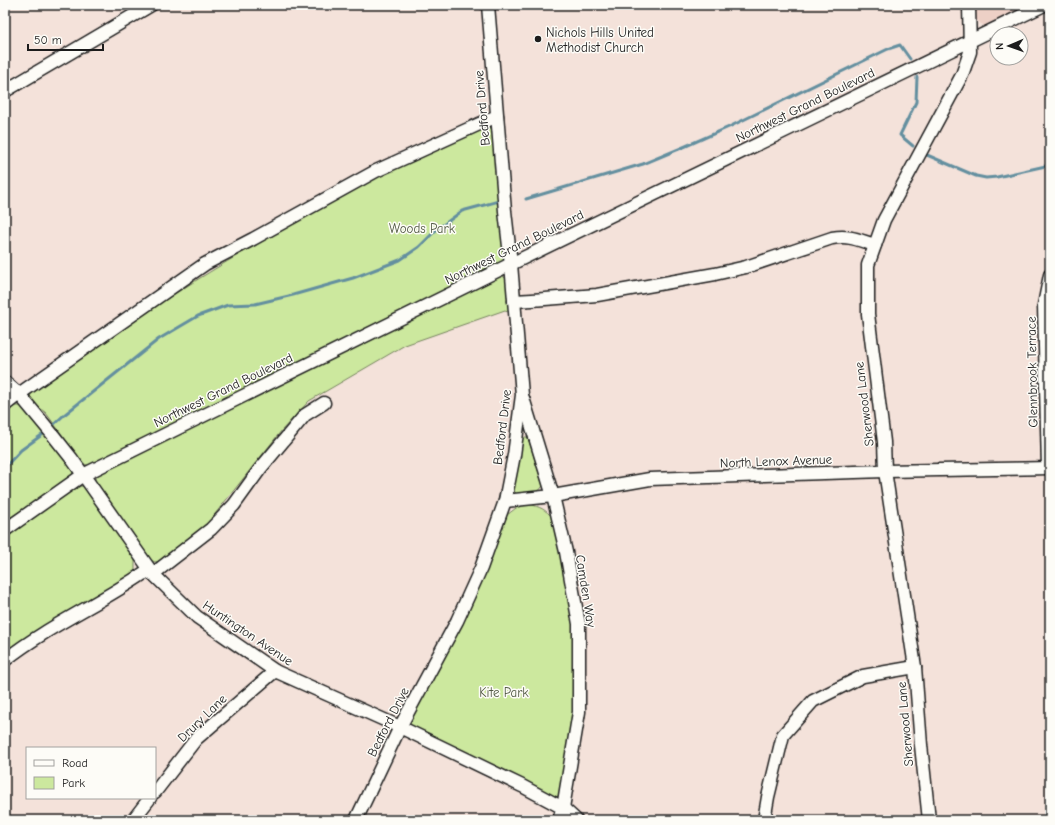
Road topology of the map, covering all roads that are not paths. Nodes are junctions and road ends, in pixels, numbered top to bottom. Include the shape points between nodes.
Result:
1 (151, 5) edge
2 (488, 5) edge
3 (969, 5) edge
4 (1044, 5) edge
5 (970, 42) junction
6 (5, 91) edge
7 (497, 116) junction
8 (875, 245) junction
9 (511, 264) junction
10 (1050, 276) edge
11 (514, 300) junction
12 (5, 382) edge
13 (19, 394) junction
14 (522, 395) junction
15 (324, 404) dead end
16 (5, 405) edge
17 (1049, 468) edge
18 (885, 471) junction
19 (83, 475) junction
20 (553, 496) junction
21 (505, 501) junction
22 (5, 530) edge
23 (153, 574) junction
24 (5, 660) edge
25 (915, 667) junction
26 (275, 671) junction
27 (400, 727) junction
28 (156, 791) edge
29 (149, 799) edge
30 (563, 808) junction
31 (133, 820) edge
32 (356, 820) edge
33 (559, 820) edge
34 (576, 820) edge
35 (764, 820) edge
36 (929, 820) edge

1 - 6 street
2 - 7 street, Bedford Drive
3 - 5 street, Sherwood Lane
4 - 5 street, Northwest Grand Boulevard
5 - 8 street, Sherwood Lane via 970,52 962,75 884,220
5 - 9 street, Northwest Grand Boulevard
7 - 9 street, Bedford Drive
7 - 13 street via 376,171 205,264
8 - 11 street via 843,236 746,267 715,274 597,295
8 - 18 street, Sherwood Lane via 868,265 868,314 884,442
9 - 11 street, Bedford Drive
9 - 19 street, Northwest Grand Boulevard
10 - 17 street, Glennbrook Terrace via 1044,305
11 - 14 street, Bedford Drive
12 - 13 street, Huntington Avenue
13 - 16 street
13 - 19 street, Huntington Avenue
14 - 20 street, Camden Way
14 - 21 street, Bedford Drive
15 - 23 street via 305,415 234,505 211,529
17 - 18 street, North Lenox Avenue
18 - 20 street, North Lenox Avenue via 650,479
18 - 25 street, Sherwood Lane
19 - 22 street, Northwest Grand Boulevard
19 - 23 street, Huntington Avenue
20 - 21 street, North Lenox Avenue
20 - 30 street, Camden Way via 579,624 579,712
21 - 27 street, Bedford Drive via 481,568 457,621
23 - 24 street via 144,573
23 - 26 street, Huntington Avenue via 197,617
25 - 35 street via 863,676 813,701 783,735
25 - 36 street, Sherwood Lane
26 - 27 street, Huntington Avenue
26 - 28 street, Drury Lane via 196,739
27 - 30 street, Huntington Avenue
27 - 32 street, Bedford Drive
29 - 31 street
30 - 33 street, Camden Way
30 - 34 street, Huntington Avenue

